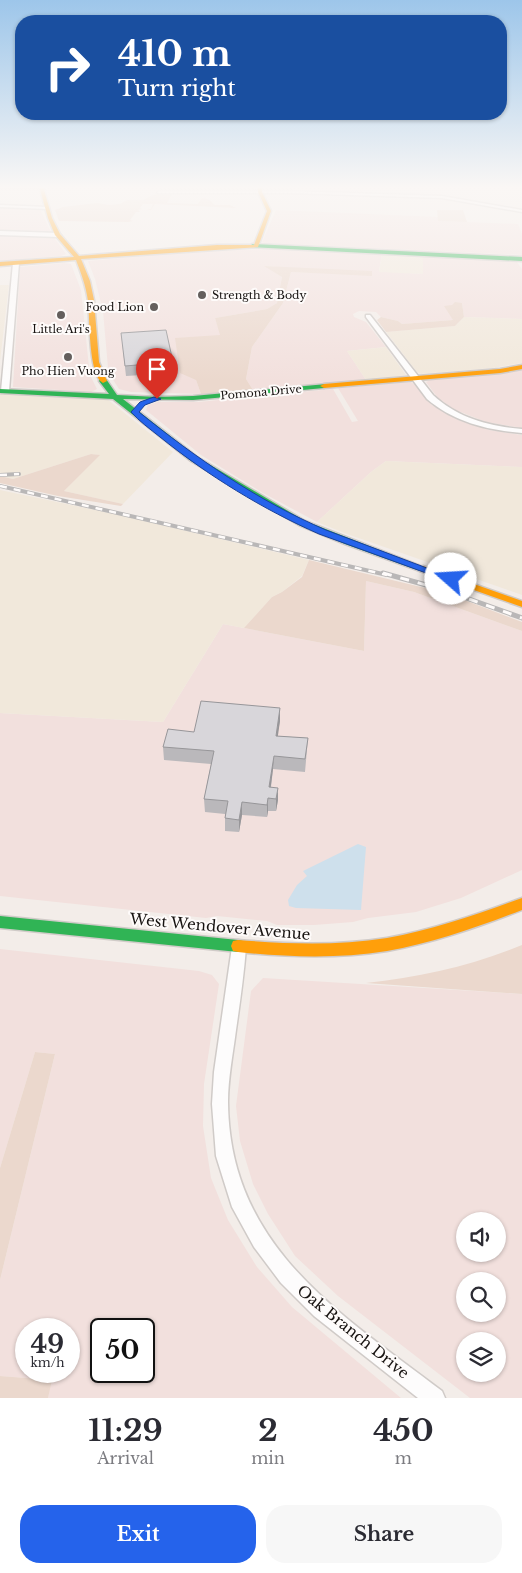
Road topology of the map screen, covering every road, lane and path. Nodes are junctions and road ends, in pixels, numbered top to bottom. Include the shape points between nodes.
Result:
1 (72, 251) edge
2 (163, 251) edge
3 (363, 251) edge
4 (78, 258) junction
5 (522, 259) edge
6 (16, 263) junction
7 (0, 264) edge
8 (368, 316) dead end
9 (522, 367) edge
10 (416, 378) junction
11 (3, 391) edge
12 (115, 397) junction
13 (157, 399) junction
14 (135, 412) junction
15 (522, 432) edge
16 (522, 604) edge
17 (522, 904) edge
18 (0, 922) edge
19 (239, 946) junction
20 (435, 1398) edge

1 - 4 main road
2 - 4 main road
3 - 5 main road
4 - 6 main road
4 - 12 main road via 91,296 99,374
6 - 7 main road
6 - 11 street
8 - 10 street
9 - 10 main road, Pomona Drive
10 - 13 main road, Pomona Drive via 204,398
10 - 15 street via 434,400 456,415
11 - 12 main road, Pomona Drive
12 - 13 main road, Pomona Drive
12 - 14 main road
13 - 14 main road via 143,404
14 - 16 main road via 194,459 302,523
17 - 19 main road, West Wendover Avenue via 434,934 367,947 300,951
18 - 19 main road, West Wendover Avenue
19 - 20 street, Oak Branch Drive via 220,1102 227,1168 242,1211 268,1254 302,1293

